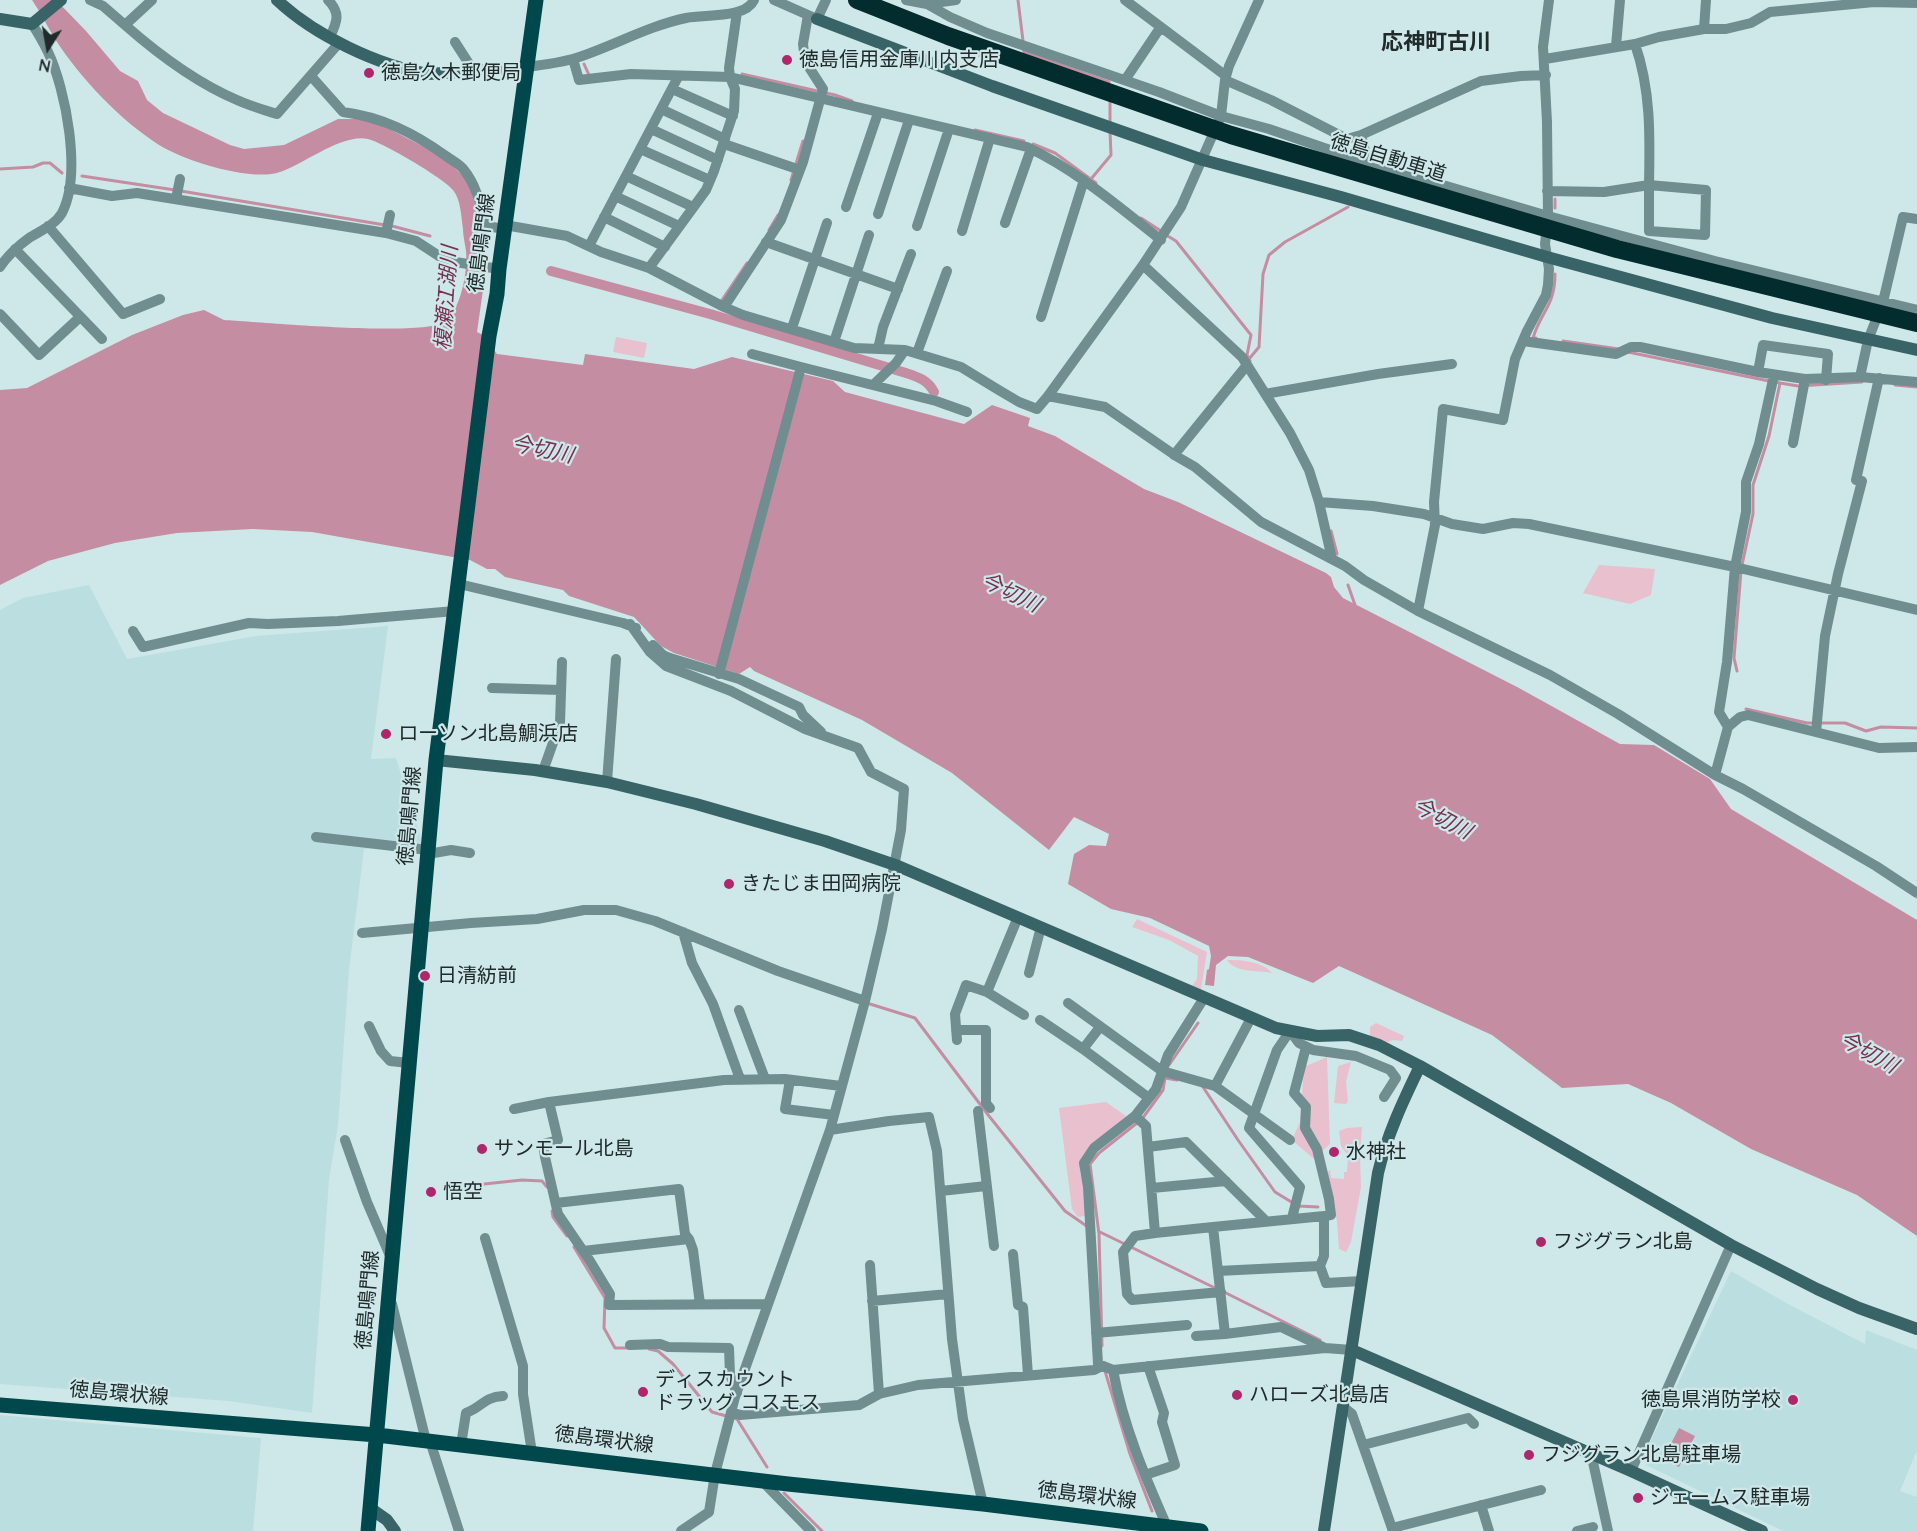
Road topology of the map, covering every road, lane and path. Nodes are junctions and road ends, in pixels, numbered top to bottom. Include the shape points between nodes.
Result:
1 (90, 0) edge
2 (152, 0) edge
3 (277, 0) edge
4 (328, 0) edge
5 (536, 0) edge
6 (754, 0) edge
7 (774, 0) edge
8 (826, 0) edge
9 (857, 0) edge
10 (906, 0) edge
11 (956, 0) edge
12 (1125, 0) edge
13 (1259, 0) edge
14 (1549, 0) edge
15 (1620, 0) edge
16 (1706, 0) edge
17 (61, 1) edge
18 (1917, 1) edge
19 (106, 3) edge
20 (927, 4) junction
21 (738, 12) junction
22 (813, 17) junction
23 (0, 19) edge
24 (36, 21) junction
25 (125, 25) junction
26 (1160, 28) junction
27 (1704, 29) junction
28 (335, 40) junction
29 (455, 42) dead end
30 (1635, 44) junction
31 (1616, 46) junction
32 (573, 59) junction
33 (1545, 59) junction
34 (526, 67) junction
35 (473, 70) junction
36 (730, 73) junction
37 (1546, 75) junction
38 (311, 76) junction
39 (678, 77) junction
40 (1226, 78) junction
41 (1125, 80) junction
42 (672, 89) junction
43 (822, 94) junction
44 (661, 109) junction
45 (878, 113) junction
46 (733, 116) junction
47 (1221, 116) junction
48 (909, 120) junction
49 (651, 129) junction
50 (949, 129) junction
51 (1361, 135) junction
52 (990, 138) junction
53 (725, 141) junction
54 (640, 149) junction
55 (1032, 149) junction
56 (718, 159) junction
57 (1203, 160) junction
58 (1368, 163) junction
59 (796, 168) junction
60 (626, 176) junction
61 (710, 180) junction
62 (1084, 180) junction
63 (1649, 185) junction
64 (69, 188) junction
65 (1547, 191) junction
66 (615, 196) junction
67 (693, 207) junction
68 (846, 207) dead end
69 (878, 214) dead end
70 (1548, 216) junction
71 (604, 217) junction
72 (1917, 219) edge
73 (827, 223) dead end
74 (1005, 223) dead end
75 (48, 226) junction
76 (679, 226) junction
77 (917, 226) dead end
78 (505, 227) junction
79 (962, 231) dead end
80 (869, 235) dead end
81 (1163, 236) junction
82 (766, 242) junction
83 (589, 246) junction
84 (664, 247) junction
85 (15, 249) junction
86 (911, 254) dead end
87 (1547, 257) junction
88 (814, 260) junction
89 (2, 261) edge
90 (1143, 265) junction
91 (495, 268) junction
92 (649, 268) junction
93 (947, 271) dead end
94 (856, 274) junction
95 (898, 289) junction
96 (160, 299) dead end
97 (1883, 302) junction
98 (724, 307) junction
99 (1917, 310) edge
100 (0, 314) edge
101 (80, 316) junction
102 (1041, 317) dead end
103 (1917, 323) edge
104 (792, 328) junction
105 (102, 339) dead end
106 (1868, 340) junction
107 (1523, 341) junction
108 (834, 342) junction
109 (878, 349) junction
110 (905, 350) junction
111 (1917, 350) edge
112 (917, 353) junction
113 (752, 354) dead end
114 (1452, 364) dead end
115 (1247, 365) junction
116 (800, 370) junction
117 (1758, 372) junction
118 (1860, 377) junction
119 (1773, 380) junction
120 (1826, 380) junction
121 (1878, 382) junction
122 (1917, 382) edge
123 (1804, 384) junction
124 (873, 385) junction
125 (1268, 394) junction
126 (1048, 396) junction
127 (967, 412) dead end
128 (1792, 443) dead end
129 (1174, 454) junction
130 (1322, 502) junction
131 (1434, 518) junction
132 (1332, 559) junction
133 (1739, 568) junction
134 (459, 582) junction
135 (1835, 590) junction
136 (1917, 610) edge
137 (455, 611) junction
138 (1418, 611) junction
139 (630, 624) junction
140 (133, 631) dead end
141 (615, 659) dead end
142 (562, 662) dead end
143 (719, 672) junction
144 (492, 688) dead end
145 (561, 690) junction
146 (1817, 726) junction
147 (1728, 727) junction
148 (824, 735) junction
149 (1917, 747) edge
150 (436, 760) junction
151 (543, 771) junction
152 (1715, 775) junction
153 (607, 782) junction
154 (316, 837) dead end
155 (428, 852) junction
156 (470, 853) dead end
157 (895, 864) junction
158 (1917, 892) edge
159 (1018, 917) junction
160 (421, 927) junction
161 (1041, 927) junction
162 (683, 932) junction
163 (362, 933) dead end
164 (1029, 973) dead end
165 (987, 992) junction
166 (1204, 998) junction
167 (865, 1000) junction
168 (1068, 1004) dead end
169 (739, 1010) dead end
170 (1024, 1015) dead end
171 (1251, 1018) junction
172 (1040, 1020) dead end
173 (369, 1026) dead end
174 (1100, 1027) junction
175 (1290, 1031) junction
176 (750, 1038) junction
177 (728, 1044) junction
178 (1306, 1047) junction
179 (1083, 1049) junction
180 (409, 1063) junction
181 (1420, 1066) junction
182 (1162, 1071) junction
183 (740, 1079) junction
184 (765, 1079) junction
185 (790, 1080) junction
186 (841, 1086) junction
187 (1215, 1086) junction
188 (1384, 1097) dead end
189 (1149, 1098) junction
190 (549, 1102) junction
191 (990, 1108) dead end
192 (514, 1109) dead end
193 (978, 1111) dead end
194 (1254, 1114) junction
195 (834, 1115) junction
196 (1136, 1116) junction
197 (830, 1130) junction
198 (345, 1140) dead end
199 (1290, 1140) dead end
200 (1148, 1147) junction
201 (1226, 1181) junction
202 (986, 1186) junction
203 (1152, 1188) junction
204 (941, 1191) junction
205 (556, 1203) junction
206 (1324, 1216) junction
207 (1292, 1218) junction
208 (1266, 1221) junction
209 (1213, 1227) junction
210 (1155, 1233) junction
211 (485, 1238) dead end
212 (689, 1239) junction
213 (1731, 1245) junction
214 (994, 1246) dead end
215 (583, 1251) junction
216 (1013, 1254) dead end
217 (392, 1261) junction
218 (870, 1265) dead end
219 (1320, 1266) junction
220 (1218, 1271) junction
221 (1362, 1281) junction
222 (1221, 1292) junction
223 (948, 1294) junction
224 (389, 1295) junction
225 (872, 1301) junction
226 (700, 1304) junction
227 (768, 1304) junction
228 (1187, 1325) dead end
229 (1917, 1329) edge
230 (1096, 1333) junction
231 (1225, 1334) junction
232 (1196, 1336) dead end
233 (630, 1345) dead end
234 (1326, 1348) junction
235 (1352, 1350) junction
236 (1102, 1366) junction
237 (1148, 1366) junction
238 (1113, 1370) junction
239 (1028, 1375) junction
240 (958, 1382) junction
241 (737, 1393) junction
242 (879, 1395) junction
243 (503, 1396) dead end
244 (0, 1405) edge
245 (1342, 1406) junction
246 (731, 1412) junction
247 (1473, 1424) dead end
248 (377, 1435) junction
249 (428, 1441) junction
250 (461, 1445) junction
251 (1363, 1445) junction
252 (532, 1453) junction
253 (1592, 1453) junction
254 (1631, 1471) junction
255 (715, 1474) junction
256 (1145, 1475) junction
257 (762, 1481) junction
258 (1541, 1490) dead end
259 (983, 1504) junction
260 (1481, 1505) junction
261 (370, 1508) junction
262 (1593, 1527) dead end
263 (803, 1528) edge
264 (1169, 1529) edge
265 (1392, 1529) edge
266 (368, 1531) edge
267 (395, 1531) edge
268 (459, 1531) edge
269 (681, 1531) edge
270 (1201, 1531) edge
271 (1324, 1531) edge
272 (1489, 1531) edge
273 (1577, 1531) edge
274 (1608, 1531) edge
275 (1762, 1531) edge

1 - 19 street
2 - 25 street
3 - 28 street
4 - 28 street via 336,8
5 - 34 main road, 徳島鳴門線
6 - 21 street
7 - 22 street
8 - 22 street
9 - 103 highway, 徳島自動車道, bridge via 1230,135 1617,249
10 - 20 street
11 - 20 street
12 - 26 street
13 - 40 street
14 - 33 street
15 - 31 street
16 - 27 street
17 - 24 street
18 - 27 street via 1770,12 1751,23
19 - 25 street
20 - 41 street via 959,21
21 - 32 street via 668,22
21 - 36 street
22 - 43 street via 803,44 805,61
22 - 57 street
23 - 24 street
24 - 64 street via 57,75 66,113
25 - 38 street via 196,78 236,100 277,114
26 - 40 street
26 - 41 street
27 - 30 street
28 - 35 street via 368,56 418,72
28 - 38 street
29 - 35 street
30 - 31 street
30 - 63 street via 1644,69 1650,124
31 - 33 street
32 - 34 street
32 - 39 street via 579,80 631,74
33 - 37 street
34 - 35 street
34 - 78 main road, 徳島鳴門線
36 - 39 street
36 - 43 street
36 - 46 street via 735,89
37 - 51 street via 1481,81
37 - 65 street
38 - 78 street via 343,112 396,126 427,142 464,169 479,197 486,226
39 - 42 street
40 - 47 street
40 - 51 street via 1347,140
41 - 47 street
42 - 44 street
42 - 46 street
43 - 45 street
43 - 59 street
44 - 49 street
44 - 53 street
45 - 48 street
45 - 68 street
46 - 53 street
47 - 57 street
47 - 58 street
48 - 50 street
48 - 69 street
49 - 54 street
49 - 56 street
50 - 52 street
50 - 77 street
51 - 58 street
52 - 55 street
52 - 79 street
53 - 56 street
53 - 59 street
54 - 60 street
54 - 61 street
55 - 62 street
55 - 74 street
56 - 61 street
57 - 81 street
57 - 87 street
58 - 70 street
59 - 82 street via 781,220
60 - 66 street
60 - 67 street
61 - 67 street
62 - 81 street
62 - 102 street
63 - 63 street via 1706,190 1705,235 1649,231
63 - 65 street via 1604,192
64 - 75 street via 62,213
64 - 91 street via 112,196 178,189 388,224 439,256
65 - 70 street
66 - 71 street
66 - 76 street
67 - 76 street
70 - 87 street
70 - 97 street
71 - 83 street
71 - 84 street
72 - 97 street via 1903,217
73 - 88 street
75 - 85 street
75 - 96 street via 123,314
76 - 84 street
78 - 83 street via 556,233
78 - 91 main road, 徳島鳴門線
80 - 94 street
81 - 90 street
82 - 88 street
82 - 98 street
83 - 92 street
84 - 92 street
85 - 89 street
85 - 101 street
86 - 95 street
87 - 106 street
87 - 107 street via 1546,295
88 - 94 street
88 - 104 street
90 - 115 street via 1235,349
90 - 126 street
91 - 134 main road, 徳島鳴門線 via 497,294
92 - 98 street
93 - 112 street
94 - 95 street
94 - 108 street
95 - 109 street
97 - 99 street
97 - 106 street
98 - 104 street
100 - 101 street via 39,355
101 - 105 street
104 - 108 street
106 - 111 street
106 - 118 street
107 - 117 street via 1616,354 1640,346
107 - 131 street via 1515,359 1503,420 1443,409
108 - 109 street
109 - 110 street
110 - 112 street
110 - 124 street
112 - 126 street via 961,366 1004,394 1037,409
113 - 116 street
114 - 125 street
115 - 125 street
115 - 129 street
116 - 124 street
116 - 143 street
117 - 119 street
117 - 120 street via 1763,345 1828,354
118 - 120 street
118 - 121 street
119 - 123 street
119 - 133 street via 1746,482
120 - 123 street
121 - 122 street
121 - 135 street via 1856,480 1862,482
123 - 128 street
124 - 127 street
125 - 130 street
126 - 129 street via 1106,407
129 - 132 street via 1261,522
130 - 131 street via 1373,506
130 - 132 street
131 - 133 street via 1483,529 1529,524
131 - 138 street via 1434,536
132 - 138 street
133 - 135 street
133 - 147 street via 1719,712
134 - 137 main road, 徳島鳴門線
134 - 139 street
135 - 136 street
135 - 146 street
137 - 140 street via 338,621 249,623 143,647
137 - 150 main road, 徳島鳴門線
138 - 152 street via 1560,681
139 - 143 street via 663,655
139 - 148 street via 650,652 666,666 731,691
141 - 153 street
142 - 145 street
143 - 148 street via 799,707
144 - 145 street
145 - 151 street via 560,723
146 - 147 street via 1748,715
146 - 149 street via 1879,748
147 - 152 street
148 - 157 street via 858,748 872,772 904,789
150 - 151 street
150 - 155 main road, 徳島鳴門線
151 - 153 street
152 - 158 street
153 - 157 street via 707,807
154 - 155 street
155 - 156 street via 452,846
155 - 160 main road, 徳島鳴門線
157 - 159 street
157 - 167 street
159 - 161 street
159 - 165 street
160 - 162 street via 616,910
160 - 163 street
160 - 180 main road, 徳島鳴門線
161 - 164 street
161 - 166 street
162 - 167 street via 778,971
162 - 177 street via 692,963
165 - 170 street
165 - 191 street via 966,985 955,1014 957,1035 986,1030 986,1103
166 - 171 street
166 - 182 street
167 - 186 street
168 - 174 street
169 - 176 street
171 - 175 street
171 - 187 street
172 - 179 street
173 - 180 street via 390,1061
174 - 179 street
174 - 182 street
175 - 178 street
175 - 181 street via 1317,1036 1349,1035
175 - 194 street via 1277,1050
176 - 177 street
176 - 184 street
177 - 183 street
178 - 188 street via 1356,1056 1390,1070 1395,1078
178 - 206 street via 1294,1093 1306,1107 1305,1128 1317,1149 1331,1215
179 - 189 street
180 - 217 main road, 徳島鳴門線
181 - 213 street
181 - 221 street via 1384,1148
182 - 187 street
182 - 189 street
183 - 184 street
183 - 190 street
184 - 185 street
185 - 186 street
185 - 195 street via 785,1108
186 - 195 street
187 - 194 street
189 - 196 street
190 - 192 street
190 - 205 street via 558,1140 543,1144 546,1186
193 - 202 street
194 - 199 street
194 - 207 street via 1249,1128 1300,1187
195 - 197 street
196 - 200 street via 1146,1126
196 - 230 street via 1094,1148 1084,1162
197 - 204 street via 928,1117
197 - 227 street
198 - 217 street
200 - 201 street via 1186,1142
200 - 203 street
201 - 203 street
201 - 208 street
202 - 204 street
202 - 214 street
203 - 210 street
204 - 223 street
205 - 212 street via 679,1189
205 - 215 street via 558,1214
206 - 207 street
206 - 219 street via 1324,1256
207 - 208 street
208 - 209 street
209 - 210 street
209 - 220 street
210 - 222 street via 1135,1236 1123,1252 1127,1294 1132,1300
211 - 252 street via 523,1366
212 - 215 street
212 - 226 street
213 - 229 street via 1859,1308
213 - 254 street
215 - 226 street via 610,1294 609,1305
216 - 239 street via 1018,1305 1023,1306
217 - 224 main road, 徳島鳴門線
218 - 225 street
219 - 220 street
219 - 221 street via 1326,1283
220 - 222 street
221 - 235 street
222 - 231 street
223 - 225 street
223 - 240 street
224 - 248 main road, 徳島鳴門線
224 - 249 street
225 - 242 street
226 - 227 street
227 - 241 street
228 - 230 street
230 - 236 street via 1098,1364
231 - 232 street
231 - 234 street via 1281,1327
233 - 241 street via 729,1348 730,1375
234 - 235 street
234 - 237 street
235 - 245 street
235 - 253 street
236 - 238 street
236 - 239 street via 1094,1370
237 - 238 street
237 - 256 street via 1164,1413 1162,1422 1175,1465
238 - 256 street
239 - 240 street
240 - 242 street via 918,1385
240 - 259 street
241 - 246 street
242 - 246 street via 859,1405 740,1415
243 - 250 street via 490,1396 466,1413
244 - 248 main road, 徳島環状線
245 - 251 street via 1352,1414
245 - 271 street
246 - 255 street
247 - 251 street via 1467,1418
248 - 249 main road, 徳島環状線
248 - 261 main road, 徳島鳴門線
249 - 250 main road, 徳島環状線
249 - 268 street
250 - 252 main road, 徳島環状線
251 - 265 street
252 - 255 main road, 徳島環状線
253 - 254 street
253 - 274 street
254 - 275 street
255 - 257 main road, 徳島環状線
255 - 269 street via 709,1512
256 - 264 street
257 - 259 main road, 徳島環状線
257 - 263 street
258 - 260 street
259 - 264 main road, 徳島環状線
260 - 265 street
260 - 272 street
261 - 266 main road, 徳島鳴門線
261 - 267 street
262 - 273 street
264 - 270 main road, 徳島環状線

